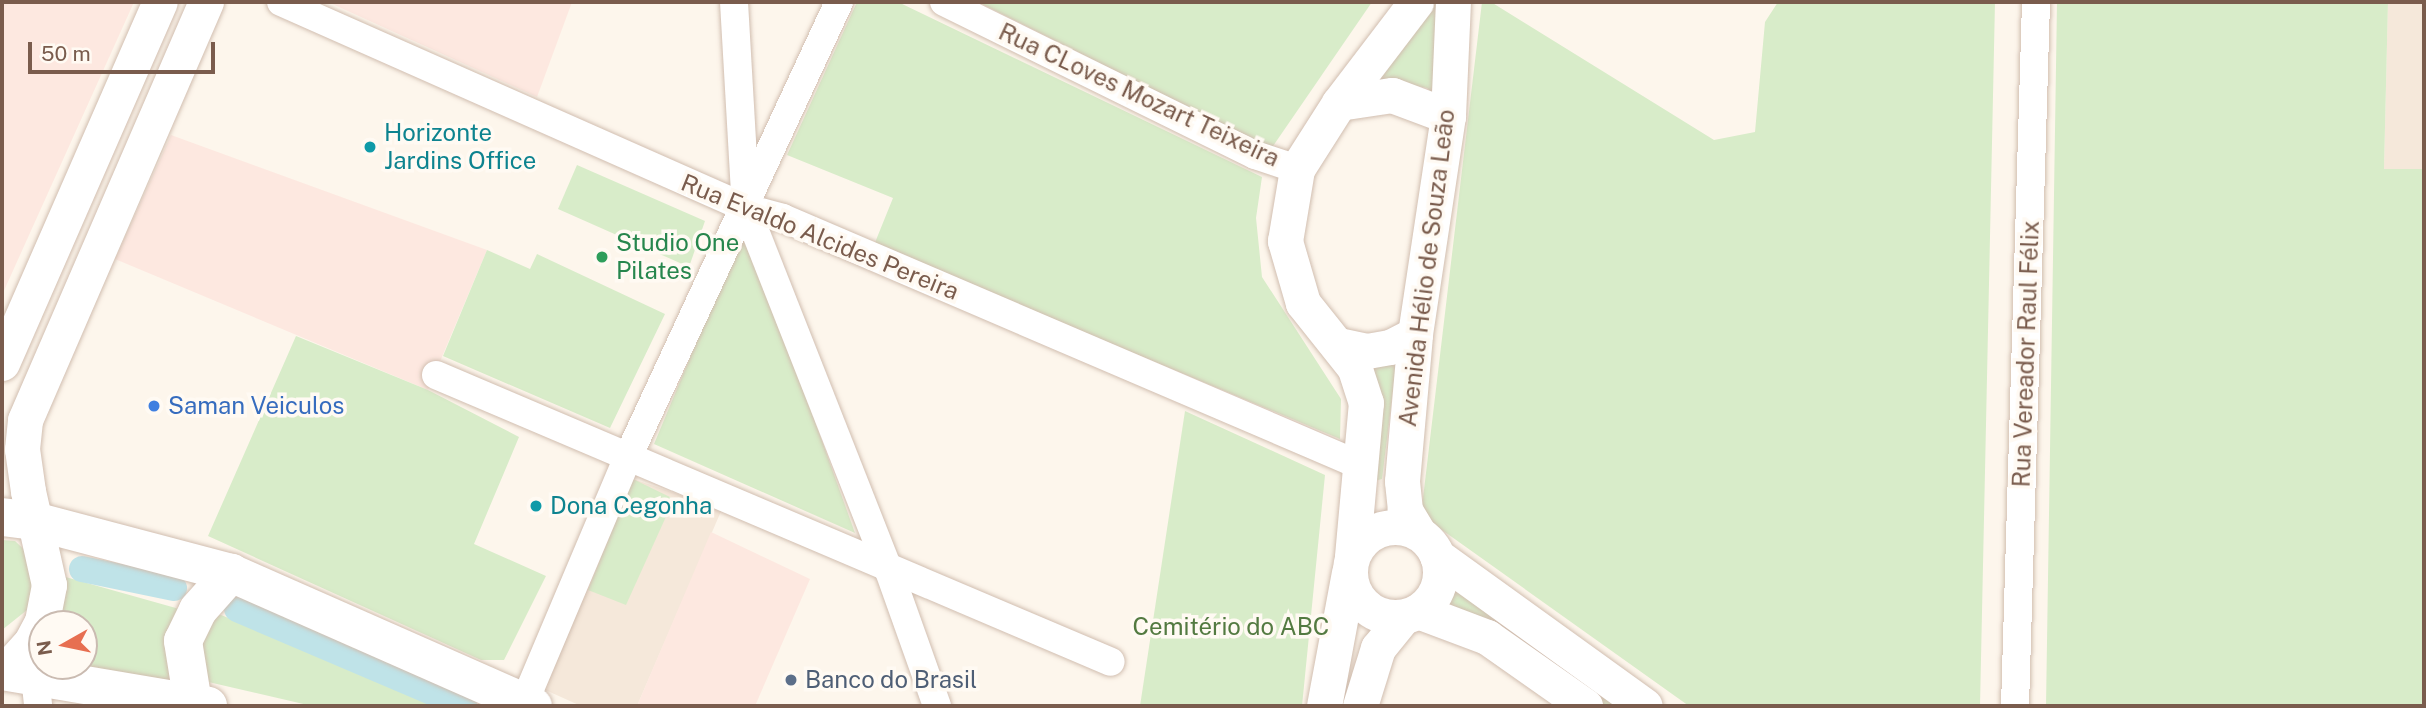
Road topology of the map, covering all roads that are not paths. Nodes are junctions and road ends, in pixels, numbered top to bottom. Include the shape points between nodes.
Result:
1 (160, 2) edge
2 (206, 2) edge
3 (281, 2) edge
4 (734, 2) edge
5 (839, 2) edge
6 (944, 2) edge
7 (1416, 2) edge
8 (1453, 2) edge
9 (2036, 2) edge
10 (1339, 103) junction
11 (1448, 116) junction
12 (1297, 169) junction
13 (746, 208) junction
14 (1415, 334) junction
15 (1339, 345) junction
16 (2, 363) edge
17 (436, 375) dead end
18 (626, 459) junction
19 (1362, 466) junction
20 (18, 519) edge
21 (1427, 544) junction
22 (1350, 564) junction
23 (890, 571) junction
24 (231, 573) junction
25 (1410, 614) junction
26 (1111, 662) dead end
27 (20, 681) edge
28 (528, 704) edge
29 (200, 705) edge
30 (937, 706) edge
31 (1324, 706) edge
32 (1360, 706) edge
33 (1585, 706) edge
34 (1645, 706) edge
35 (2015, 706) edge

1 - 16 street
2 - 20 street via 24,420
3 - 13 street, Rua Evaldo Alcides Pereira
4 - 13 street
5 - 13 street
6 - 12 street, Rua CLoves Mozart Teixeira via 1255,155
7 - 10 street, Avenida Hélio de Souza Leão
8 - 11 street, Avenida Hélio de Souza Leão
9 - 35 street, Rua Vereador Raul Félix
10 - 11 street via 1392,95
10 - 12 street, Avenida Hélio de Souza Leão
11 - 14 street, Avenida Hélio de Souza Leão
12 - 15 street, Avenida Hélio de Souza Leão via 1285,241 1303,303
13 - 18 street
13 - 19 street, Rua Evaldo Alcides Pereira via 783,218
13 - 23 street
14 - 15 street via 1390,347 1367,351
14 - 21 street, Avenida Hélio de Souza Leão via 1402,481 1405,510
15 - 19 street, Avenida Hélio de Souza Leão via 1354,367 1366,403
17 - 18 street
18 - 23 street
18 - 28 street
19 - 22 street, Avenida Hélio de Souza Leão
20 - 24 main road
20 - 27 street via 49,575 47,606
21 - 22 street via 1387,526 1372,532
21 - 25 street via 1438,587
21 - 34 street
22 - 25 street via 1352,587 1372,611
22 - 31 street, Avenida Hélio de Souza Leão
23 - 26 street
23 - 30 street
24 - 28 main road
24 - 29 main road via 198,610 183,641
25 - 32 street via 1378,648
25 - 33 street via 1487,636
27 - 29 main road

